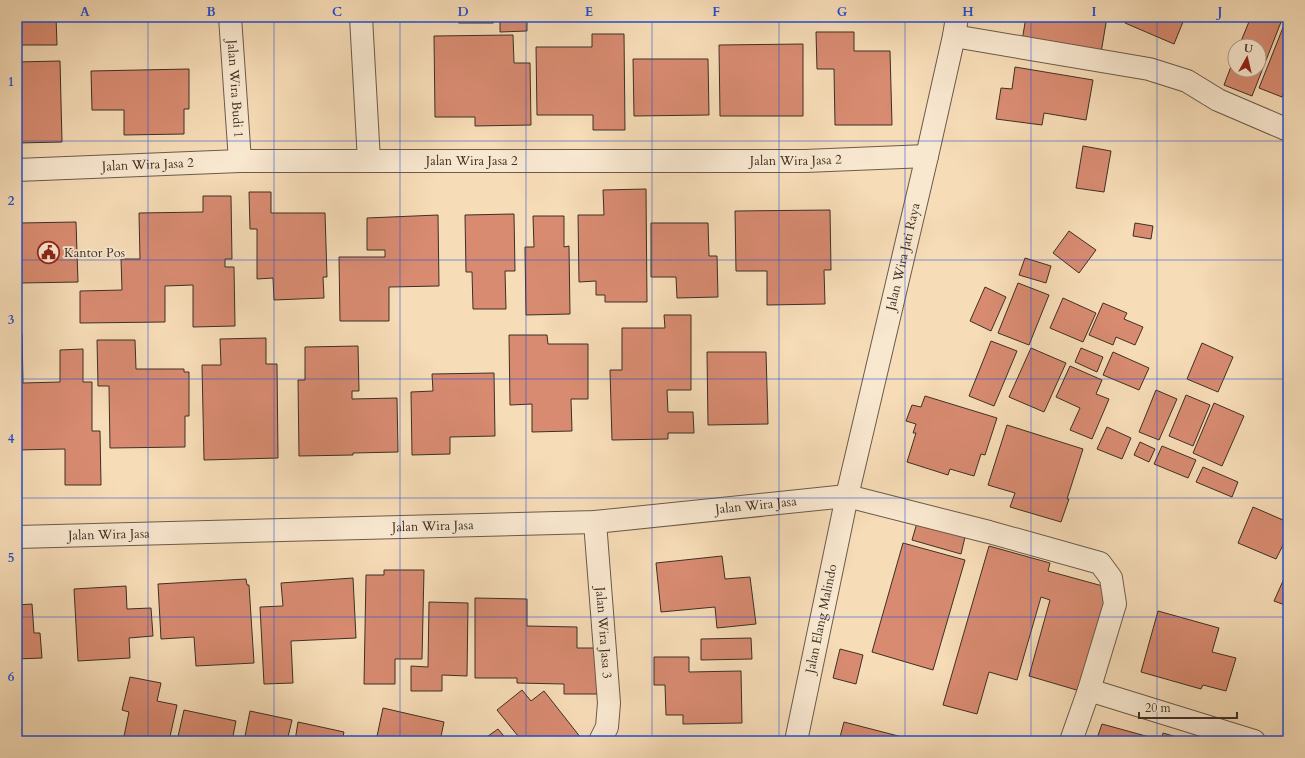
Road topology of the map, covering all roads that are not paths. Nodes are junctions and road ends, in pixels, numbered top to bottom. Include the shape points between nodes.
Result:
1 (230, 17) edge
2 (361, 17) edge
3 (955, 26) edge
4 (1288, 130) edge
5 (927, 156) junction
6 (240, 161) junction
7 (369, 161) junction
8 (17, 170) edge
9 (846, 496) junction
10 (595, 522) junction
11 (17, 537) edge
12 (1089, 690) junction
13 (600, 741) edge
14 (796, 741) edge
15 (1071, 741) edge
16 (1254, 741) edge

1 - 6 street, Jalan Wira Budi 1
2 - 7 street
3 - 4 street via 1149,69 1187,81 1218,100
3 - 5 street, Jalan Wira Jati Raya
5 - 7 street, Jalan Wira Jasa 2 via 805,161
5 - 9 street, Jalan Wira Jati Raya
6 - 7 street, Jalan Wira Jasa 2
6 - 8 street, Jalan Wira Jasa 2
9 - 10 street, Jalan Wira Jasa
9 - 12 street via 1100,563 1111,578 1115,604
9 - 14 street, Jalan Elang Malindo
10 - 11 street, Jalan Wira Jasa
10 - 13 street, Jalan Wira Jasa 3 via 609,703 607,728
12 - 15 street
12 - 16 street

